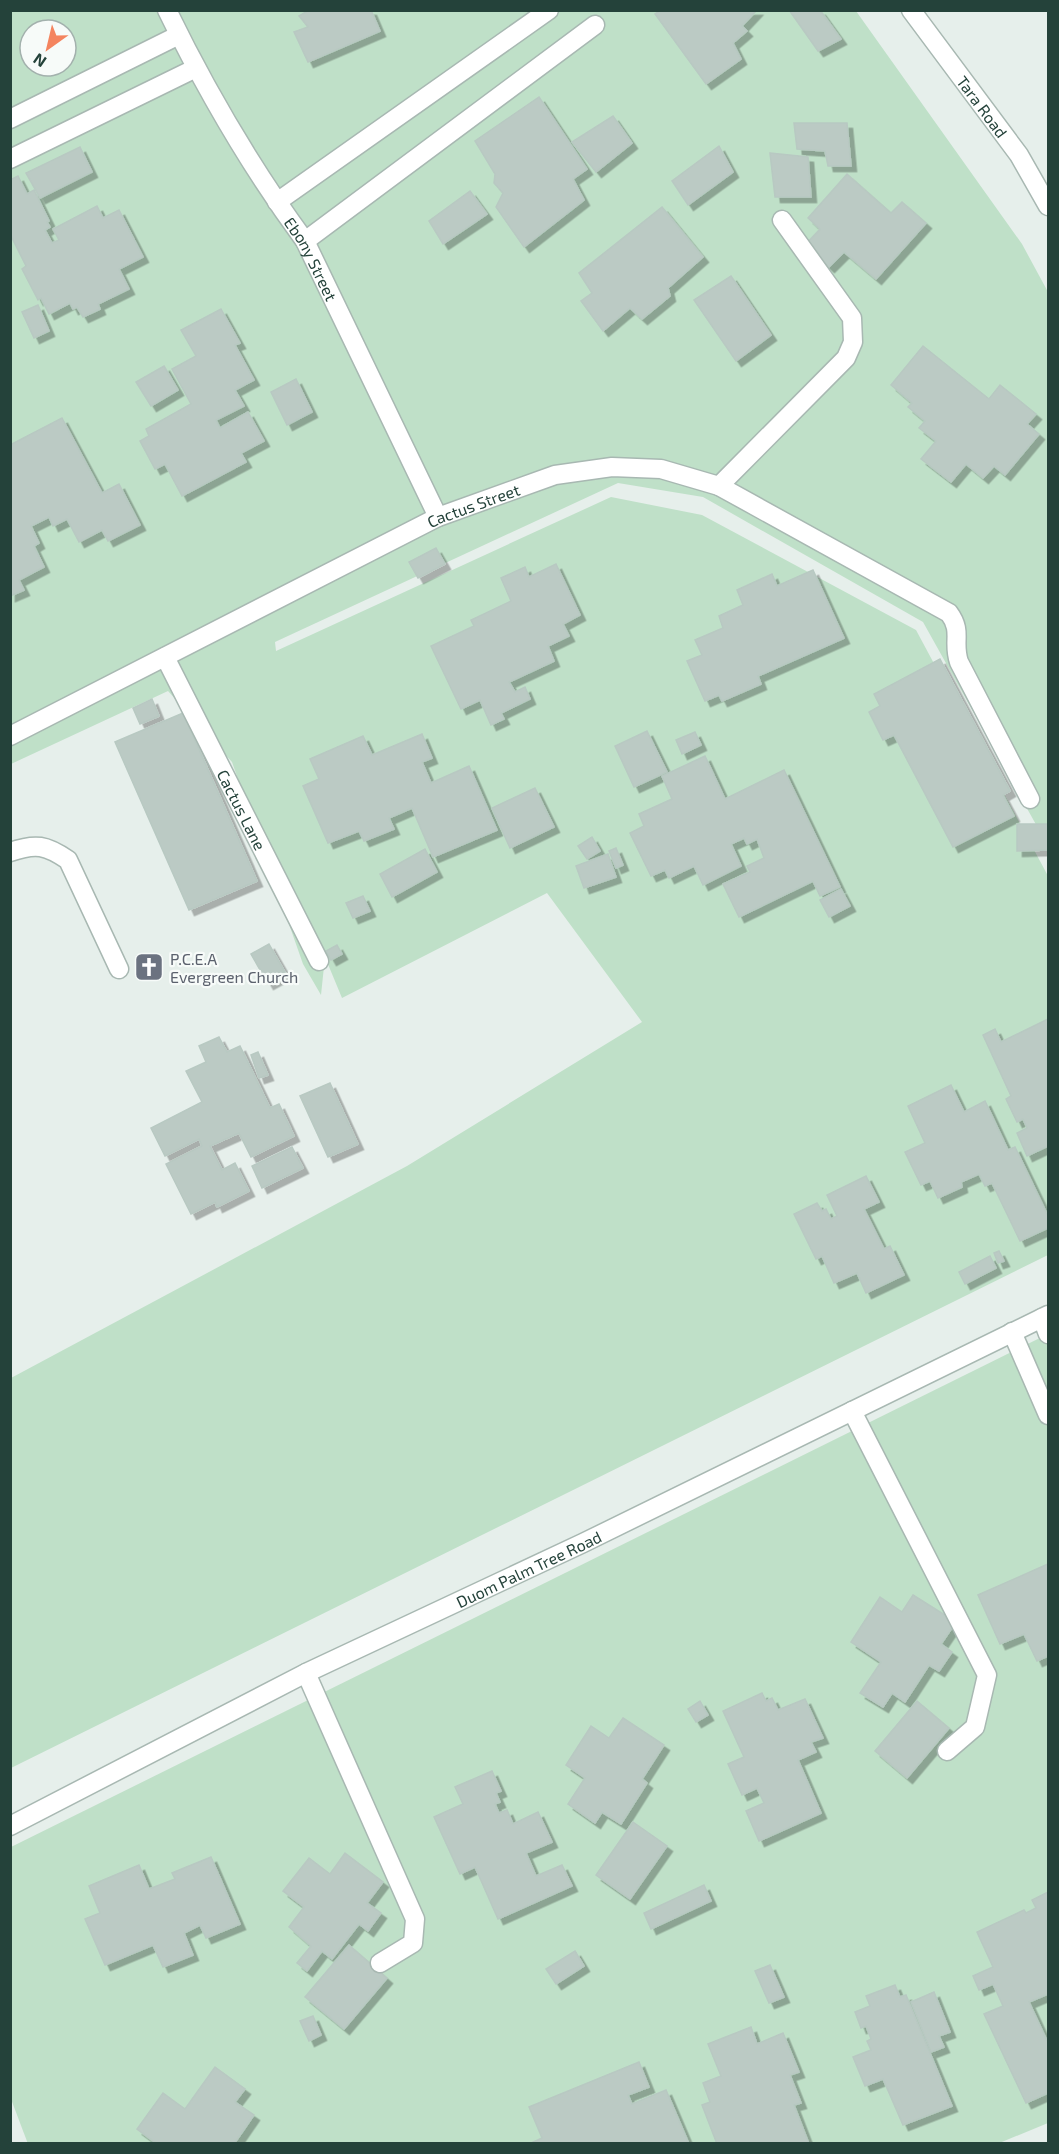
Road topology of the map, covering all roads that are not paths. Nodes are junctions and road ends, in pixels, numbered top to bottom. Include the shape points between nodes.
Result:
1 (166, 10) edge
2 (549, 10) edge
3 (911, 10) edge
4 (595, 25) dead end
5 (179, 35) junction
6 (196, 68) junction
7 (10, 119) edge
8 (10, 159) edge
9 (1046, 193) edge
10 (277, 202) junction
11 (782, 220) dead end
12 (305, 240) junction
13 (718, 486) junction
14 (438, 517) junction
15 (165, 657) junction
16 (10, 736) edge
17 (1030, 799) dead end
18 (10, 852) edge
19 (319, 961) dead end
20 (119, 969) dead end
21 (1046, 1322) edge
22 (1012, 1332) junction
23 (852, 1411) junction
24 (1048, 1415) edge
25 (306, 1673) junction
26 (947, 1751) dead end
27 (10, 1826) edge
28 (380, 1963) dead end

1 - 5 street, Ebony Street
2 - 10 street
3 - 9 street, Tara Road
4 - 12 street
5 - 6 street, Ebony Street
5 - 7 street
6 - 8 street
6 - 10 street, Ebony Street
10 - 12 street, Ebony Street
11 - 13 street via 852,318 853,342 846,358
12 - 14 street, Ebony Street
13 - 14 street, Cactus Street via 661,469 612,467 555,475
13 - 17 street, Cactus Street via 949,613 957,624 955,644 959,662
14 - 15 street, Cactus Street
15 - 16 street, Cactus Street
15 - 19 street, Cactus Lane
18 - 20 street via 31,844 68,860
21 - 22 street, Duom Palm Tree Road
22 - 23 street, Duom Palm Tree Road
22 - 24 street
23 - 25 street, Duom Palm Tree Road
23 - 26 street via 987,1675 975,1727
25 - 27 street, Duom Palm Tree Road
25 - 28 street via 415,1919 412,1943

